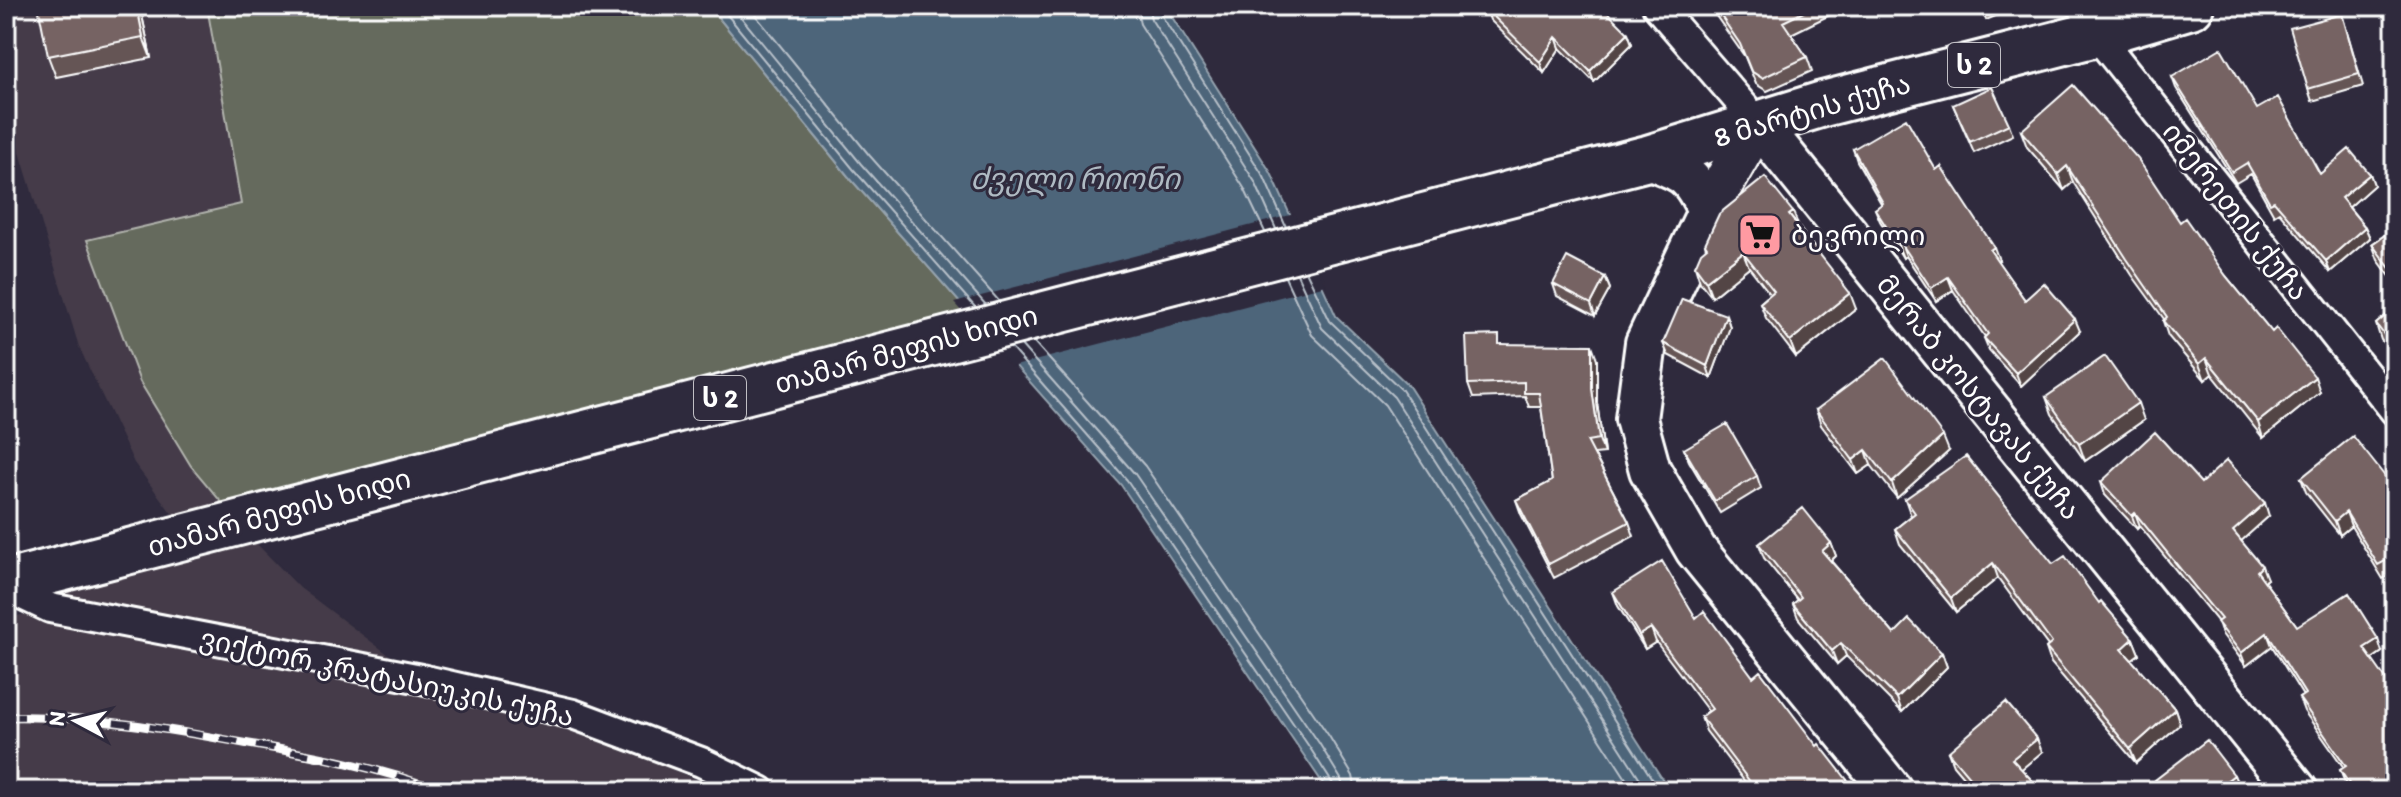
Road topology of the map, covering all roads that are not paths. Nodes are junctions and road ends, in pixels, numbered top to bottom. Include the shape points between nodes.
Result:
1 (1657, 6) edge
2 (2191, 6) edge
3 (2090, 20) edge
4 (1758, 123) junction
5 (1648, 158) junction
6 (1708, 210) junction
7 (1434, 212) joint
8 (2395, 411) edge
9 (6, 585) edge
10 (761, 791) edge
11 (1892, 791) edge
12 (2297, 791) edge

1 - 4 street, მერაბ კოსტავას ქუჩა
2 - 3 highway, 8 მარტის ქუჩა / ს 2
3 - 4 highway, 8 მარტის ქუჩა / ს 2
3 - 8 street, იმერეთის ქუჩა
4 - 5 highway, 8 მარტის ქუჩა / ს 2
4 - 6 street
4 - 12 street, მერაბ კოსტავას ქუჩა
5 - 6 street via 1683,172 1697,186
5 - 7 highway, 8 მარტის ქუჩა / ს 2
6 - 11 street via 1646,343 1636,419 1650,470 1696,550
7 - 9 highway, თამარ მეფის ხიდი / ს 2
9 - 10 street, ვიქტორ კრატასიუკის ქუჩა via 50,608 421,679 573,714 701,762

